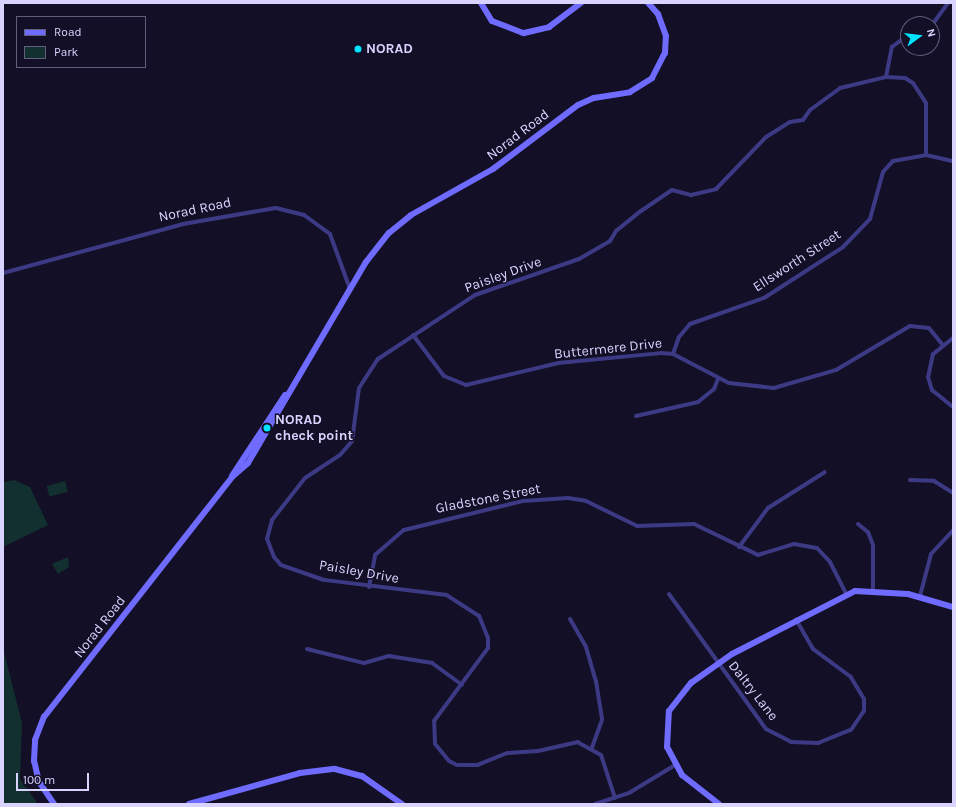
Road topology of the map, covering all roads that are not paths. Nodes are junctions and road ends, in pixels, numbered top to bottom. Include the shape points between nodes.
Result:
1 (480, 3) edge
2 (580, 3) edge
3 (648, 3) edge
4 (948, 3) edge
5 (938, 16) edge
6 (900, 42) edge
7 (886, 76) junction
8 (926, 156) junction
9 (953, 161) edge
10 (3, 273) edge
11 (350, 289) junction
12 (413, 335) junction
13 (953, 338) edge
14 (942, 344) junction
15 (673, 354) junction
16 (718, 379) junction
17 (953, 407) edge
18 (636, 416) dead end
19 (825, 472) dead end
20 (910, 480) dead end
21 (953, 493) edge
22 (858, 524) dead end
23 (953, 530) edge
24 (739, 547) junction
25 (369, 587) junction
26 (874, 591) junction
27 (670, 594) dead end
28 (846, 594) junction
29 (920, 596) junction
30 (953, 607) edge
31 (570, 619) dead end
32 (796, 620) junction
33 (307, 649) dead end
34 (718, 664) junction
35 (462, 685) junction
36 (592, 747) junction
37 (675, 765) junction
38 (616, 798) junction
39 (54, 804) edge
40 (189, 804) edge
41 (402, 804) edge
42 (595, 804) edge
43 (719, 804) edge

1 - 2 street via 492,21 524,33 549,27
3 - 11 street, Norad Road via 658,14 666,36 665,53 652,78 630,92 599,96 578,105 493,169 422,208 386,237
4 - 5 street
6 - 7 street via 892,47
7 - 8 street via 905,78 923,98
7 - 12 street, Paisley Drive via 840,88 810,110 803,120 790,122 766,137 716,189 690,195 672,190 638,212 616,231 610,241 579,259 475,295
8 - 9 street, Ellsworth Street
8 - 15 street, Ellsworth Street via 900,158 887,166 874,213 843,247 764,298 690,324 679,337
10 - 11 street, Norad Road via 183,224 276,208 304,215 330,234
11 - 39 street, Norad Road via 294,383 232,477 44,717 35,740 34,761 39,782
12 - 15 street, Buttermere Drive via 444,376 466,385 558,363 649,353
12 - 25 street, Paisley Drive via 378,359 366,374 359,388 352,441 340,455 305,478 267,531 269,548 281,565 324,580
13 - 14 street
14 - 16 street, Buttermere Drive via 929,328 917,325 836,370 789,386 761,389
14 - 17 street via 933,354 928,377 932,390
15 - 16 street, Buttermere Drive
16 - 18 street via 714,389 698,402
19 - 24 street via 768,508
20 - 21 street via 934,481
22 - 26 street via 868,532 873,545
23 - 29 street via 931,554
24 - 25 street, Gladstone Street via 685,522 637,526 578,499 523,501 404,530 375,555
24 - 28 street, Gladstone Street via 758,555 794,544 817,548 830,562
25 - 35 street, Paisley Drive via 447,595 479,616 487,632 488,648
26 - 28 street
26 - 29 street
27 - 34 street, Daltry Lane
28 - 32 street
29 - 30 street
31 - 36 street via 592,662 599,699 601,728
32 - 34 street
32 - 34 street, Daltry Lane via 813,649 860,687 864,711 859,722 844,735 808,744 776,736 760,722
33 - 35 street via 364,662 388,656 432,663
34 - 37 street via 682,691 669,711 665,734
35 - 36 street, Paisley Drive via 438,714 432,734 442,754 457,765 478,765 506,753 538,752 568,743
36 - 38 street via 606,764
37 - 38 street
37 - 43 street
38 - 42 street
40 - 41 street via 300,773 335,770 362,776

